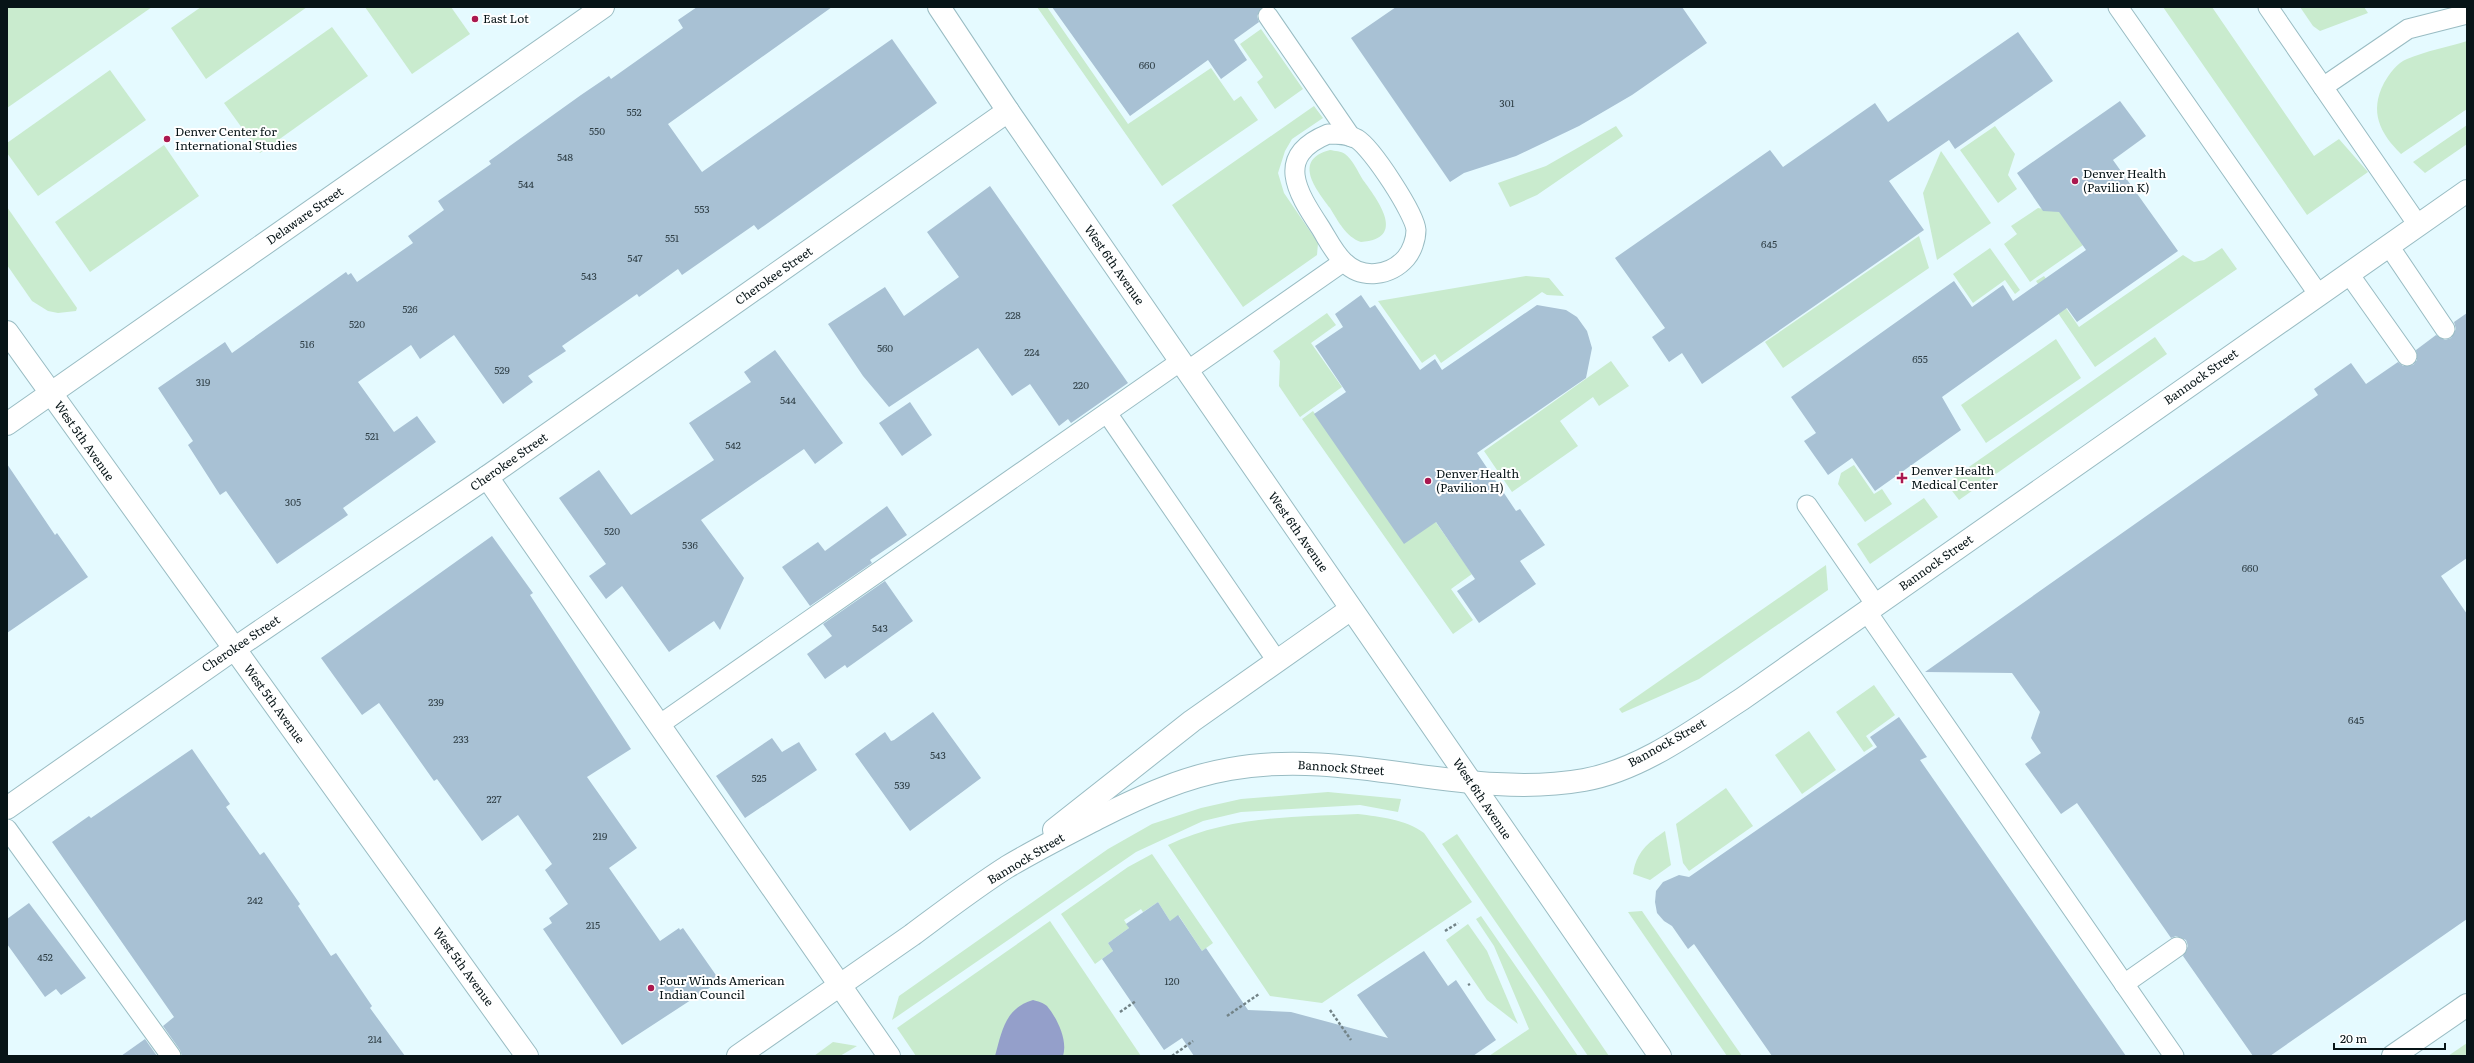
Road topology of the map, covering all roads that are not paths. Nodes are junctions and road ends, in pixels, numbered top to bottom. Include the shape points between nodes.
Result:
1 (603, 7) edge
2 (939, 7) edge
3 (2118, 7) edge
4 (2268, 7) edge
5 (2467, 14) edge
6 (1268, 16) dead end
7 (2323, 87) junction
8 (1008, 112) junction
9 (1351, 136) junction
10 (2467, 191) edge
11 (2418, 226) junction
12 (2389, 246) junction
13 (1343, 262) junction
14 (2349, 274) junction
15 (2319, 295) junction
16 (2445, 329) dead end
17 (7, 332) edge
18 (2407, 356) dead end
19 (1184, 366) junction
20 (50, 394) junction
21 (1107, 412) junction
22 (7, 424) edge
23 (487, 477) junction
24 (1807, 505) dead end
25 (1352, 609) junction
26 (1871, 609) junction
27 (234, 649) junction
28 (1277, 661) junction
29 (659, 725) junction
30 (1471, 783) junction
31 (7, 808) edge
32 (7, 829) edge
33 (1006, 868) junction
34 (2177, 947) dead end
35 (2124, 984) junction
36 (840, 985) junction
37 (2467, 1005) edge
38 (171, 1056) edge
39 (526, 1056) edge
40 (738, 1056) edge
41 (889, 1056) edge
42 (1660, 1056) edge
43 (2174, 1056) edge
44 (2393, 1056) edge

1 - 20 street, Delaware Street
2 - 8 street, West 6th Avenue
3 - 15 lane
4 - 7 lane
5 - 7 lane via 2408,29
6 - 9 lane
7 - 11 lane
8 - 19 street, West 6th Avenue
8 - 23 street, Cherokee Street
9 - 13 lane via 1328,134 1315,140 1304,149 1297,161 1294,174 1296,188 1302,200
9 - 13 lane via 1368,148 1413,217 1416,231 1407,257 1396,267 1383,273 1359,272
10 - 11 street, Bannock Street
11 - 12 street, Bannock Street
12 - 14 street, Bannock Street
12 - 16 lane
13 - 19 lane
14 - 15 street, Bannock Street
14 - 18 lane
15 - 26 street, Bannock Street
17 - 20 street, West 5th Avenue
19 - 21 lane
19 - 25 street, West 6th Avenue
20 - 22 street, Delaware Street
20 - 27 street, West 5th Avenue
21 - 28 lane
21 - 29 lane
23 - 27 street, Cherokee Street
23 - 29 street
24 - 26 lane
25 - 28 street
25 - 30 street, West 6th Avenue
26 - 30 street, Bannock Street via 1742,699 1646,757 1614,771 1586,780 1533,786
26 - 35 lane
27 - 31 street, Cherokee Street
27 - 39 street, West 5th Avenue
28 - 33 street via 1192,721
29 - 36 street
30 - 33 street, Bannock Street via 1316,764 1233,768 1200,775 1134,800
30 - 42 street, West 6th Avenue
32 - 38 lane
33 - 36 street, Bannock Street
34 - 35 lane
35 - 43 lane
36 - 40 street, Bannock Street
36 - 41 street
37 - 44 street

